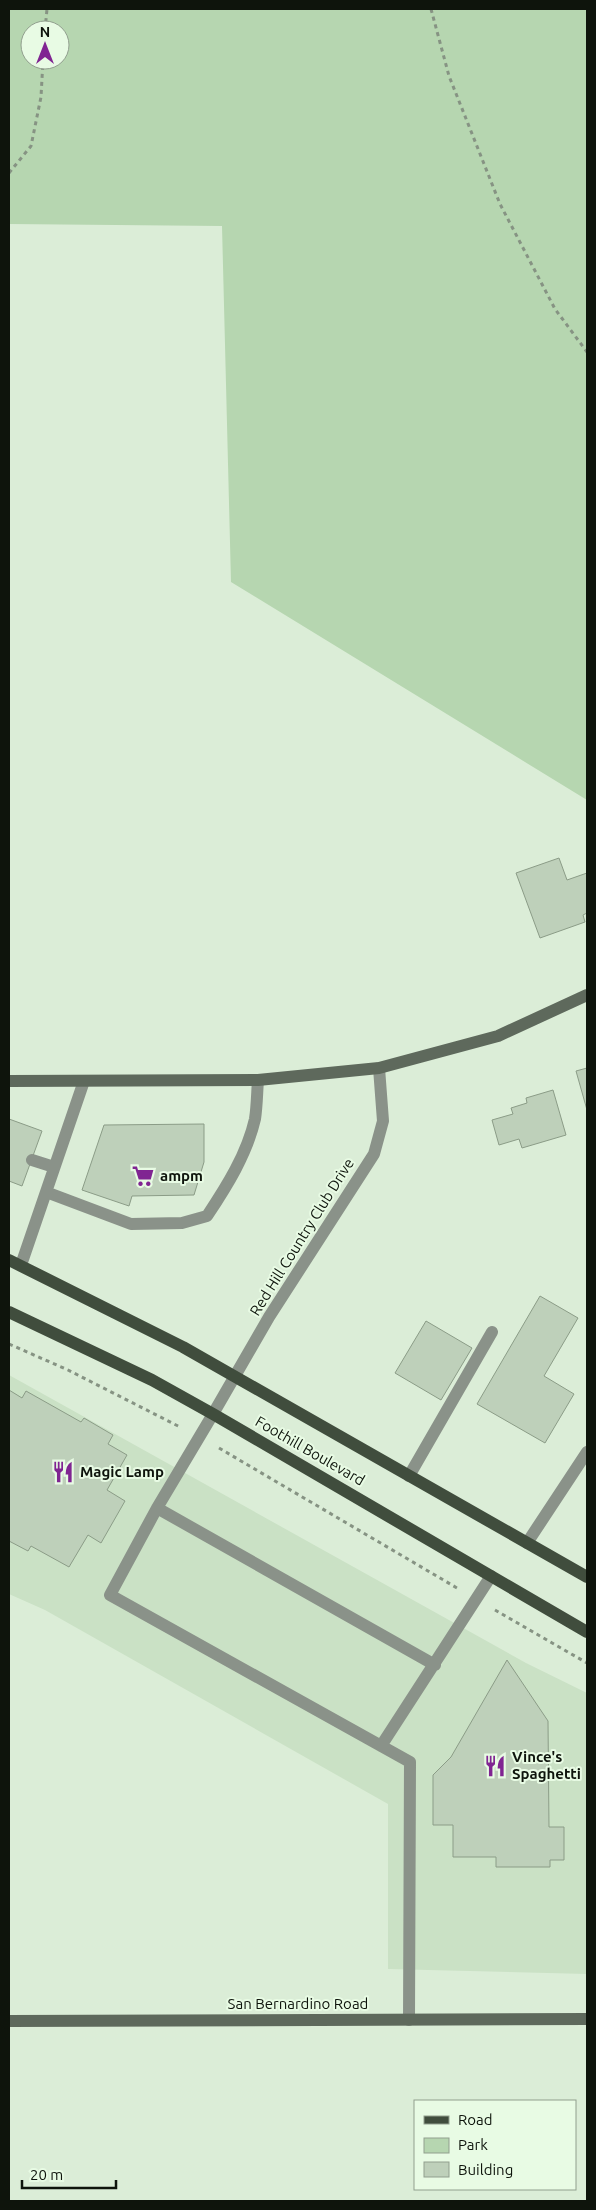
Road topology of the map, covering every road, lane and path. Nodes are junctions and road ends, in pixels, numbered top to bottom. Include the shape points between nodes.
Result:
1 (431, 9) edge
2 (42, 70) edge
3 (9, 173) edge
4 (587, 352) edge
5 (587, 995) edge
6 (379, 1068) junction
7 (258, 1080) junction
8 (9, 1082) edge
9 (84, 1082) junction
10 (32, 1160) dead end
11 (54, 1167) junction
12 (46, 1192) junction
13 (15, 1263) edge
14 (9, 1312) edge
15 (492, 1332) dead end
16 (9, 1344) edge
17 (235, 1376) junction
18 (154, 1412) dead end
19 (213, 1414) junction
20 (587, 1452) edge
21 (256, 1470) dead end
22 (409, 1476) junction
23 (157, 1508) junction
24 (527, 1543) junction
25 (491, 1576) junction
26 (587, 1577) edge
27 (476, 1600) junction
28 (587, 1632) edge
29 (587, 1664) edge
30 (434, 1665) junction
31 (381, 1746) junction
32 (587, 2019) edge
33 (409, 2020) junction
34 (9, 2021) edge

1 - 4 path via 449,76 500,204 555,309
2 - 3 path via 41,98 31,146
5 - 6 street via 498,1036
6 - 7 street
6 - 17 street, Red Hill Country Club Drive via 383,1121 374,1154
7 - 9 street
7 - 12 street via 255,1117 248,1143 227,1186 207,1216 182,1223 131,1224
8 - 9 street
9 - 11 street
10 - 11 street
11 - 12 street
12 - 13 street
13 - 17 main road, Foothill Boulevard
14 - 19 main road, Foothill Boulevard via 152,1380
15 - 22 street
16 - 18 path
17 - 19 street, Red Hill Country Club Drive
17 - 22 main road, Foothill Boulevard
19 - 23 street, Red Hill Country Club Drive
19 - 25 main road, Foothill Boulevard
20 - 24 street
21 - 27 path
22 - 24 main road, Foothill Boulevard
23 - 30 street
23 - 31 street, Red Hill Country Club Drive via 110,1595
24 - 26 main road, Foothill Boulevard
25 - 27 street
25 - 28 main road, Foothill Boulevard
27 - 29 path
27 - 30 street
30 - 31 street
31 - 33 street via 410,1762
32 - 33 street, San Bernardino Road
33 - 34 street, San Bernardino Road

